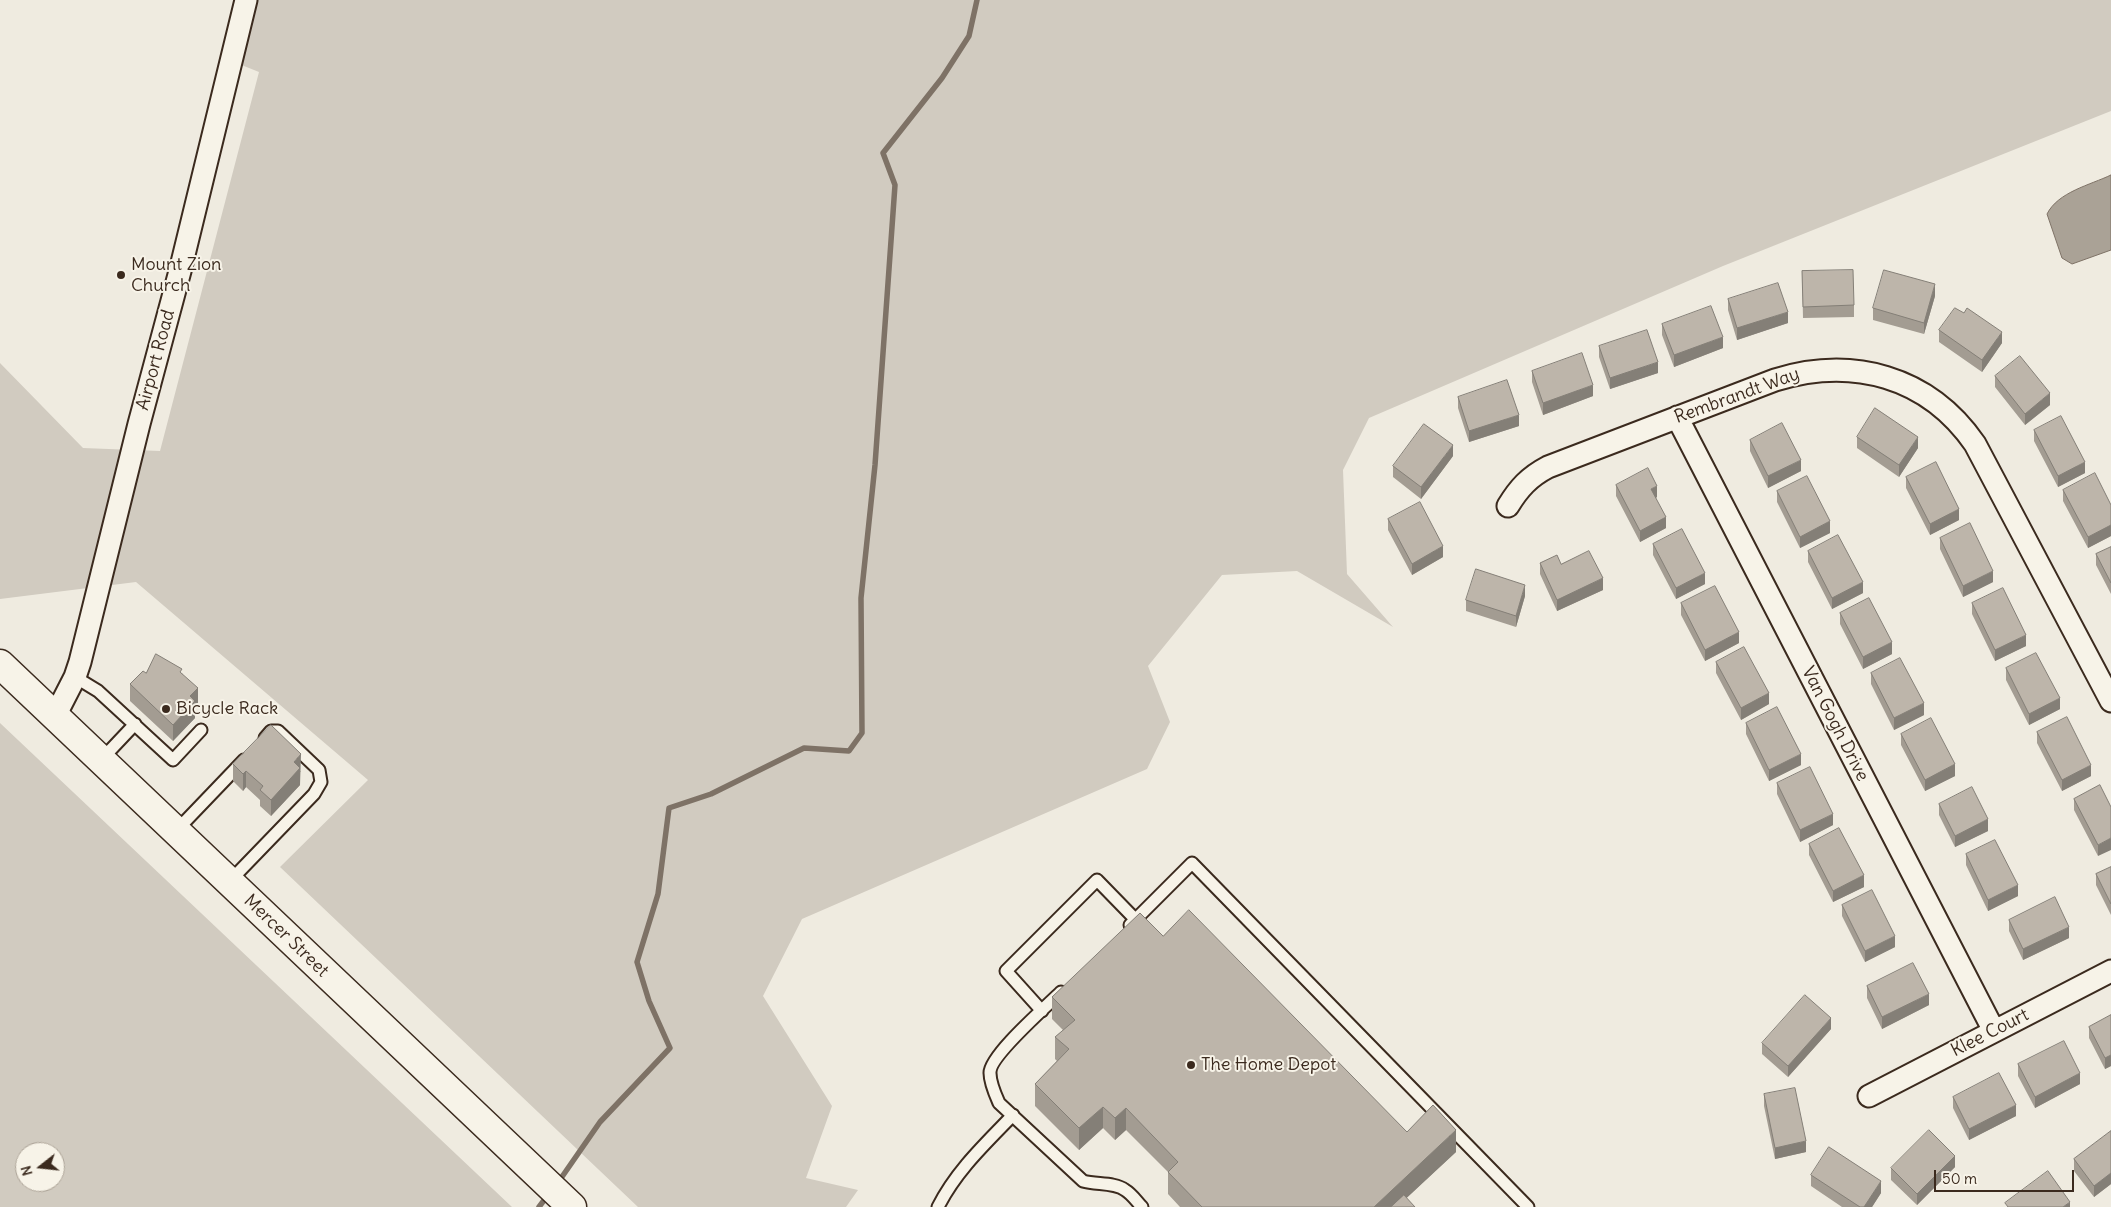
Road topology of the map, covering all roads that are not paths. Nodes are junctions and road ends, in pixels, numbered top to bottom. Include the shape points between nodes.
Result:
1 (246, 0) edge
2 (1677, 417) junction
3 (1508, 506) dead end
4 (0, 664) edge
5 (2104, 671) edge
6 (75, 677) junction
7 (2111, 701) edge
8 (55, 716) junction
9 (135, 724) junction
10 (201, 730) dead end
11 (101, 760) junction
12 (176, 831) junction
13 (229, 882) junction
14 (1136, 919) junction
15 (1122, 932) edge
16 (2111, 971) edge
17 (1069, 985) edge
18 (1042, 1011) junction
19 (1994, 1031) junction
20 (1869, 1096) dead end
21 (1013, 1115) junction
22 (559, 1195) edge
23 (938, 1207) edge
24 (1142, 1207) edge
25 (1528, 1207) edge

1 - 6 street, Airport Road
2 - 3 street, Rembrandt Way via 1536,473 1523,484
2 - 5 street, Rembrandt Way via 1775,380 1817,370 1864,371 1896,381 1924,395 1947,410 1975,444
2 - 19 street, Van Gogh Drive
4 - 8 main road, Mercer Street
5 - 7 street, Rembrandt Way
6 - 8 street, Airport Road
6 - 9 lane via 98,691
8 - 11 main road, Mercer Street
9 - 10 lane via 172,760
9 - 11 lane
11 - 12 main road, Mercer Street
12 - 13 main road, Mercer Street
12 - 13 lane via 271,731 278,731 319,770 321,782 314,794
13 - 22 main road, Mercer Street
14 - 15 lane
14 - 18 lane via 1097,880 1006,971
14 - 25 lane via 1192,863
16 - 19 street, Klee Court
17 - 18 lane
18 - 21 lane via 996,1056 989,1072 999,1103
19 - 20 street, Klee Court
21 - 23 lane via 949,1185
21 - 24 lane via 1083,1181 1125,1189

